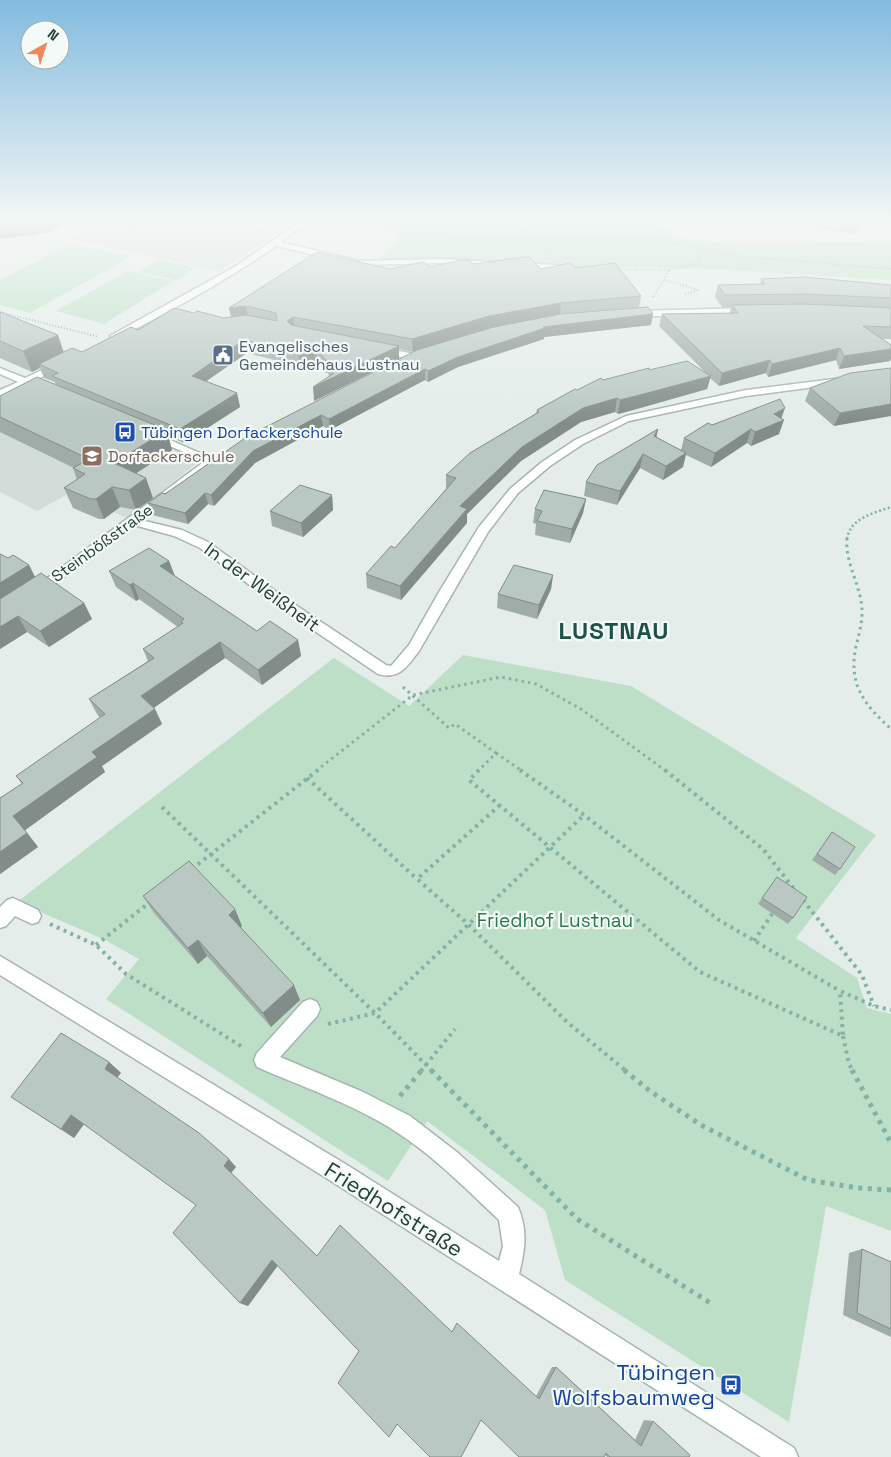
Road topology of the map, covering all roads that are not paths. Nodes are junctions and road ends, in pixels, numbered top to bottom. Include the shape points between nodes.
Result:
1 (203, 287) edge
2 (165, 310) junction
3 (762, 311) edge
4 (180, 314) edge
5 (624, 315) edge
6 (108, 340) edge
7 (370, 349) edge
8 (67, 361) edge
9 (398, 365) edge
10 (0, 370) edge
11 (856, 380) edge
12 (25, 382) junction
13 (46, 390) edge
14 (0, 394) edge
15 (139, 430) edge
16 (132, 521) junction
17 (29, 596) edge
18 (32, 916) dead end
19 (0, 920) edge
20 (0, 965) edge
21 (310, 1009) dead end
22 (506, 1280) junction
23 (785, 1457) edge

1 - 2 street
2 - 4 street
2 - 6 street
3 - 5 street
7 - 9 street via 418,356
8 - 12 street
10 - 12 street
11 - 16 street, In der Weißheit via 746,393 676,407 626,419 579,442 514,491 483,530 414,648 393,670 383,670 204,545 178,533
12 - 13 street
12 - 14 street
15 - 16 street, Steinbößstraße via 216,459
16 - 17 street, Steinbößstraße
18 - 19 street via 13,906
20 - 22 street, Friedhofstraße
21 - 22 street via 264,1060 386,1114 466,1175 510,1215 514,1246
22 - 23 street, Friedhofstraße

